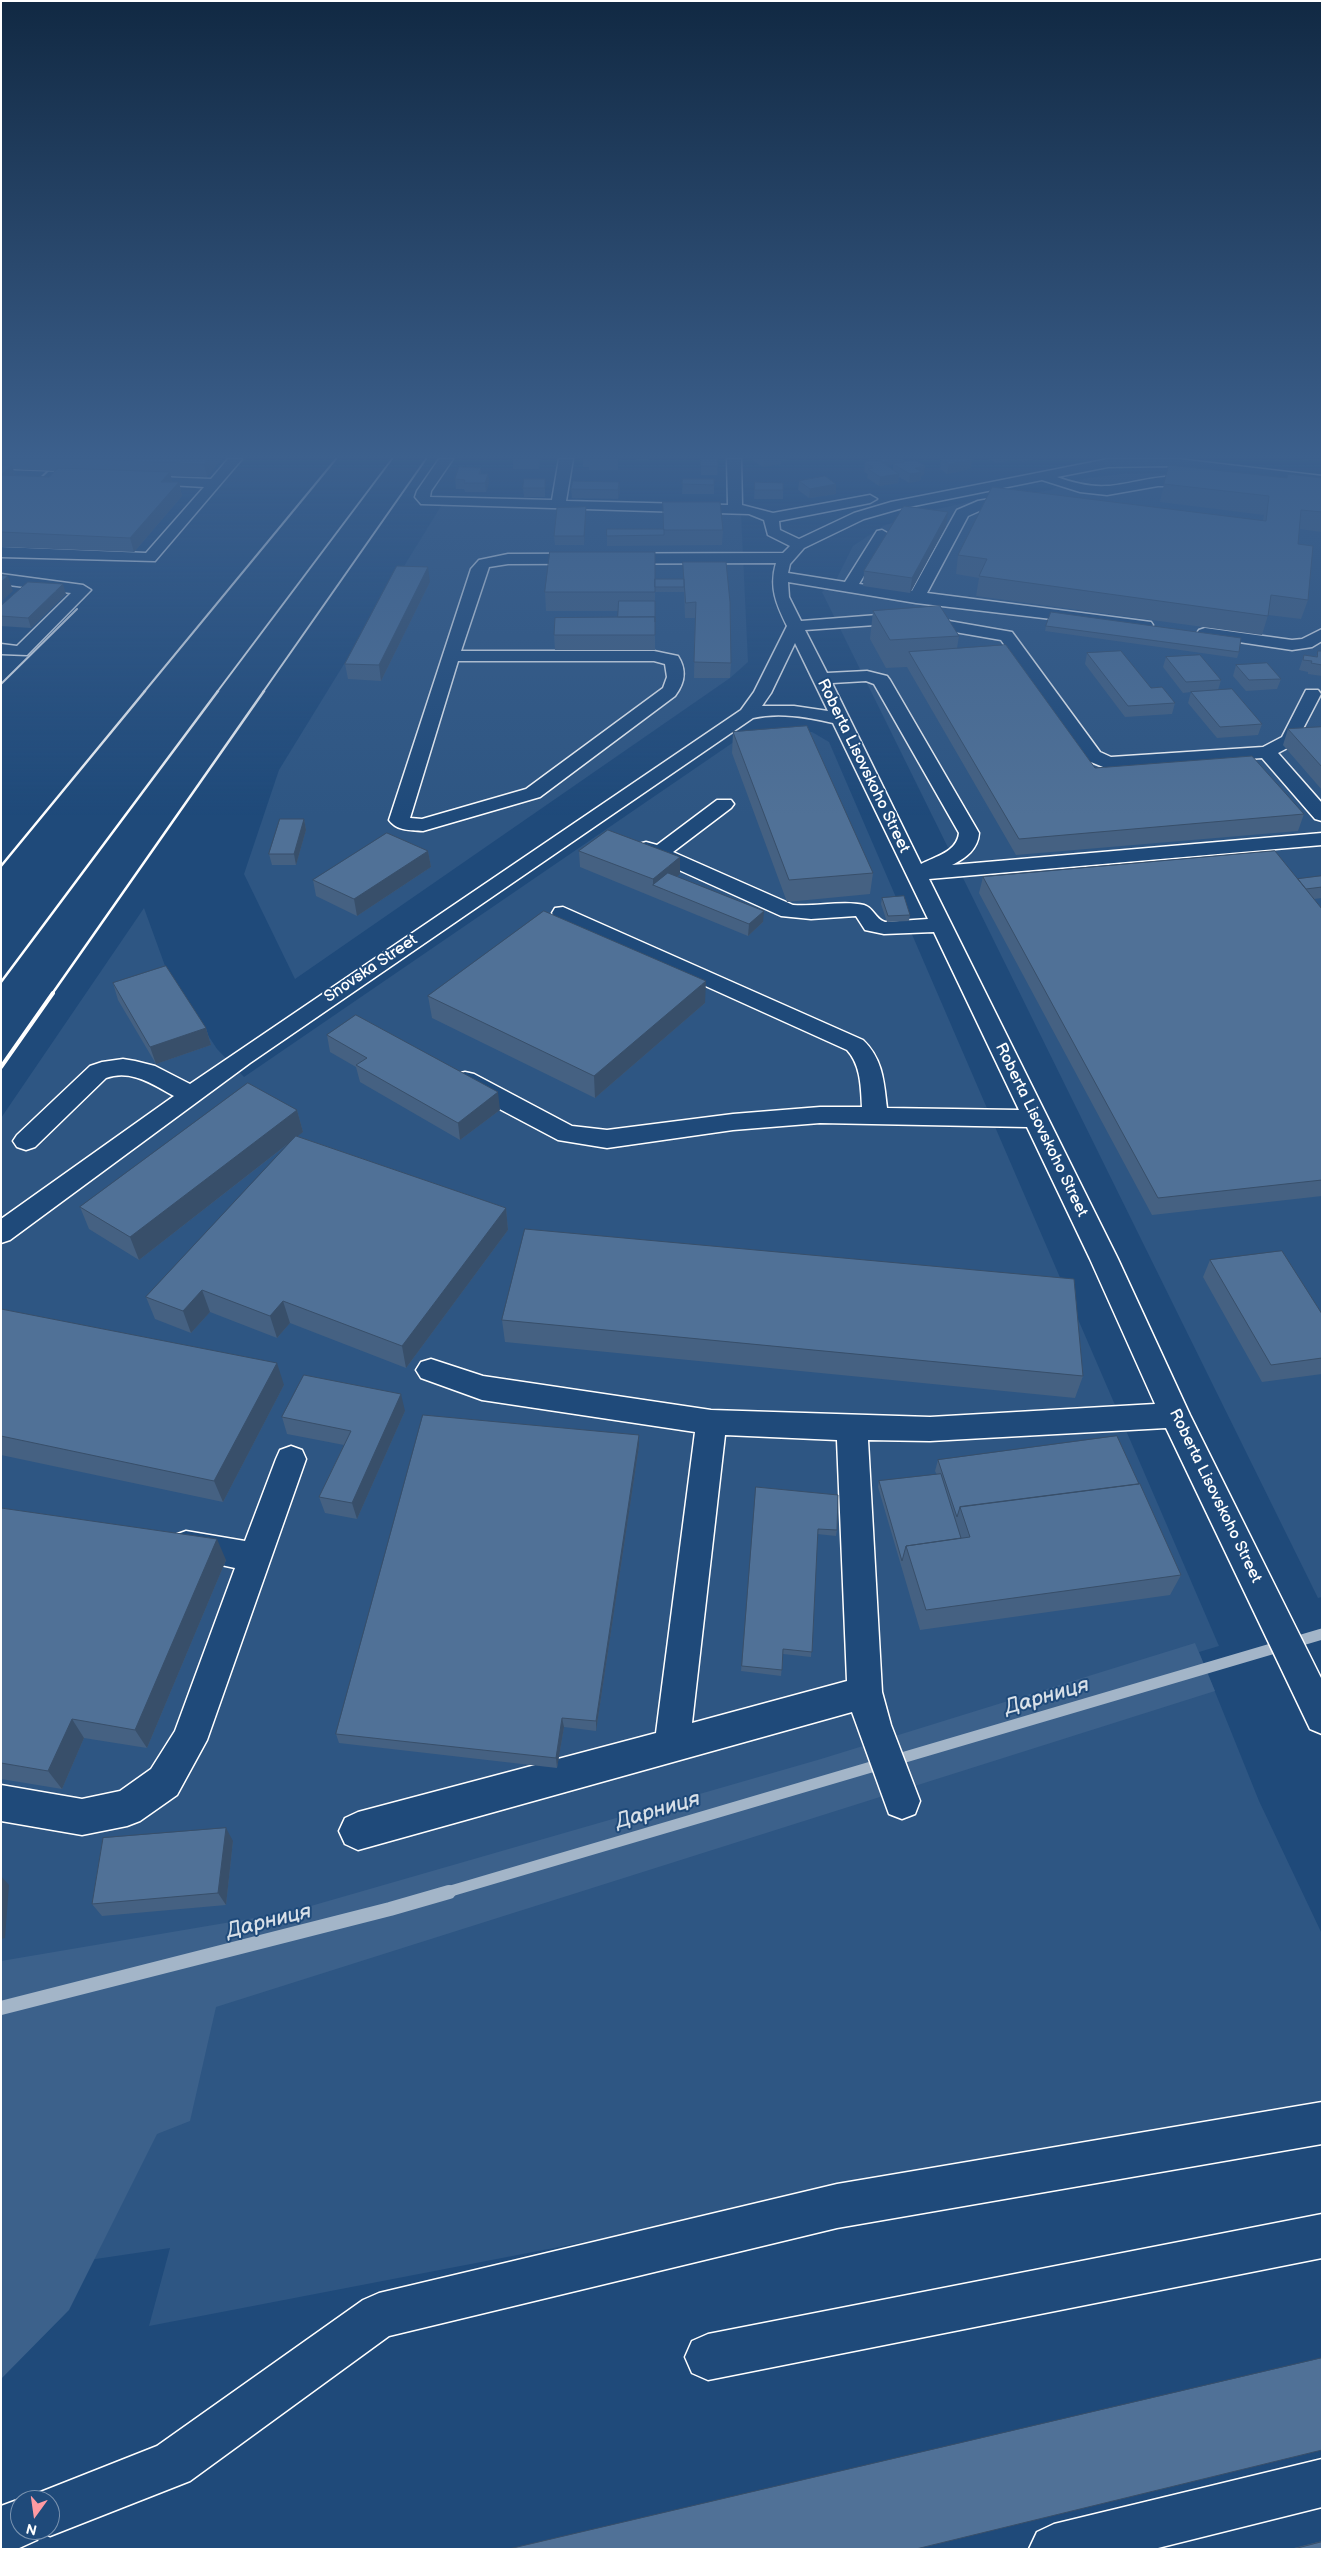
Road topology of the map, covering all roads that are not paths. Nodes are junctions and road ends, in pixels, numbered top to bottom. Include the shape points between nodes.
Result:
1 (476, 578) edge
2 (786, 578) edge
3 (828, 578) edge
4 (855, 578) edge
5 (927, 578) edge
6 (1, 579) edge
7 (30, 583) junction
8 (849, 588) junction
9 (16, 596) edge
10 (916, 598) junction
11 (795, 626) junction
12 (1166, 628) edge
13 (1185, 630) edge
14 (1322, 634) edge
15 (1, 649) edge
16 (451, 656) junction
17 (821, 679) junction
18 (1312, 694) dead end
19 (746, 714) junction
20 (840, 720) junction
21 (1267, 752) junction
22 (724, 804) dead end
23 (1322, 815) edge
24 (584, 823) junction
25 (1322, 839) edge
26 (659, 853) junction
27 (916, 874) junction
28 (563, 913) dead end
29 (941, 925) junction
30 (443, 1068) edge
31 (192, 1095) junction
32 (875, 1116) junction
33 (1036, 1119) junction
34 (26, 1141) dead end
35 (1, 1233) edge
36 (431, 1370) dead end
37 (1175, 1415) junction
38 (710, 1422) junction
39 (852, 1428) junction
40 (291, 1459) dead end
41 (158, 1541) edge
42 (256, 1557) junction
43 (869, 1709) junction
44 (1322, 1717) edge
45 (672, 1746) junction
46 (902, 1802) dead end
47 (1, 1803) edge
48 (358, 1831) dead end
49 (1322, 2123) edge
50 (1322, 2236) edge
51 (708, 2358) dead end
52 (1322, 2483) edge
53 (60, 2508) edge
54 (1054, 2549) edge

1 - 16 street
2 - 11 street, Roberta Lisovskoho Street via 782,597
3 - 8 street
4 - 8 street
5 - 10 street
6 - 7 street
7 - 9 street
7 - 15 street via 83,590 21,651
8 - 10 street
10 - 12 street via 1029,608
11 - 17 street, Roberta Lisovskoho Street
11 - 19 street, Snovska Street via 762,693
11 - 21 street via 903,618 1006,636 1100,761 1119,763
13 - 14 street via 1292,645 1306,643
16 - 16 street via 399,820 405,824 423,825 533,793 668,692 675,681 675,665 666,657
17 - 20 street, Roberta Lisovskoho Street
17 - 27 street via 867,676 881,680 969,833 968,845 962,850
18 - 21 street via 1288,740
19 - 20 street, Snovska Street via 782,711
19 - 24 street, Snovska Street
20 - 27 street, Roberta Lisovskoho Street
21 - 23 street
22 - 26 street
24 - 26 street
24 - 31 street, Snovska Street
25 - 27 street
26 - 29 street via 789,911 858,910 864,912 873,925 884,928
27 - 29 street, Roberta Lisovskoho Street
28 - 32 street via 855,1045 868,1063
29 - 33 street, Roberta Lisovskoho Street
30 - 32 street via 567,1134 586,1138 607,1139 733,1122 820,1115
31 - 34 street via 139,1069 123,1065 110,1067 98,1072
31 - 35 street, Snovska Street
32 - 33 street
33 - 37 street, Roberta Lisovskoho Street
36 - 38 street via 482,1388
37 - 39 street via 930,1429
37 - 44 street, Roberta Lisovskoho Street
38 - 39 street
38 - 45 street
39 - 43 street
40 - 42 street
41 - 42 street
42 - 47 street via 189,1740 164,1782 127,1808 82,1817
43 - 45 street
43 - 46 street
45 - 48 street
49 - 53 street via 837,2206 379,2316 173,2464
50 - 51 street
52 - 54 street

